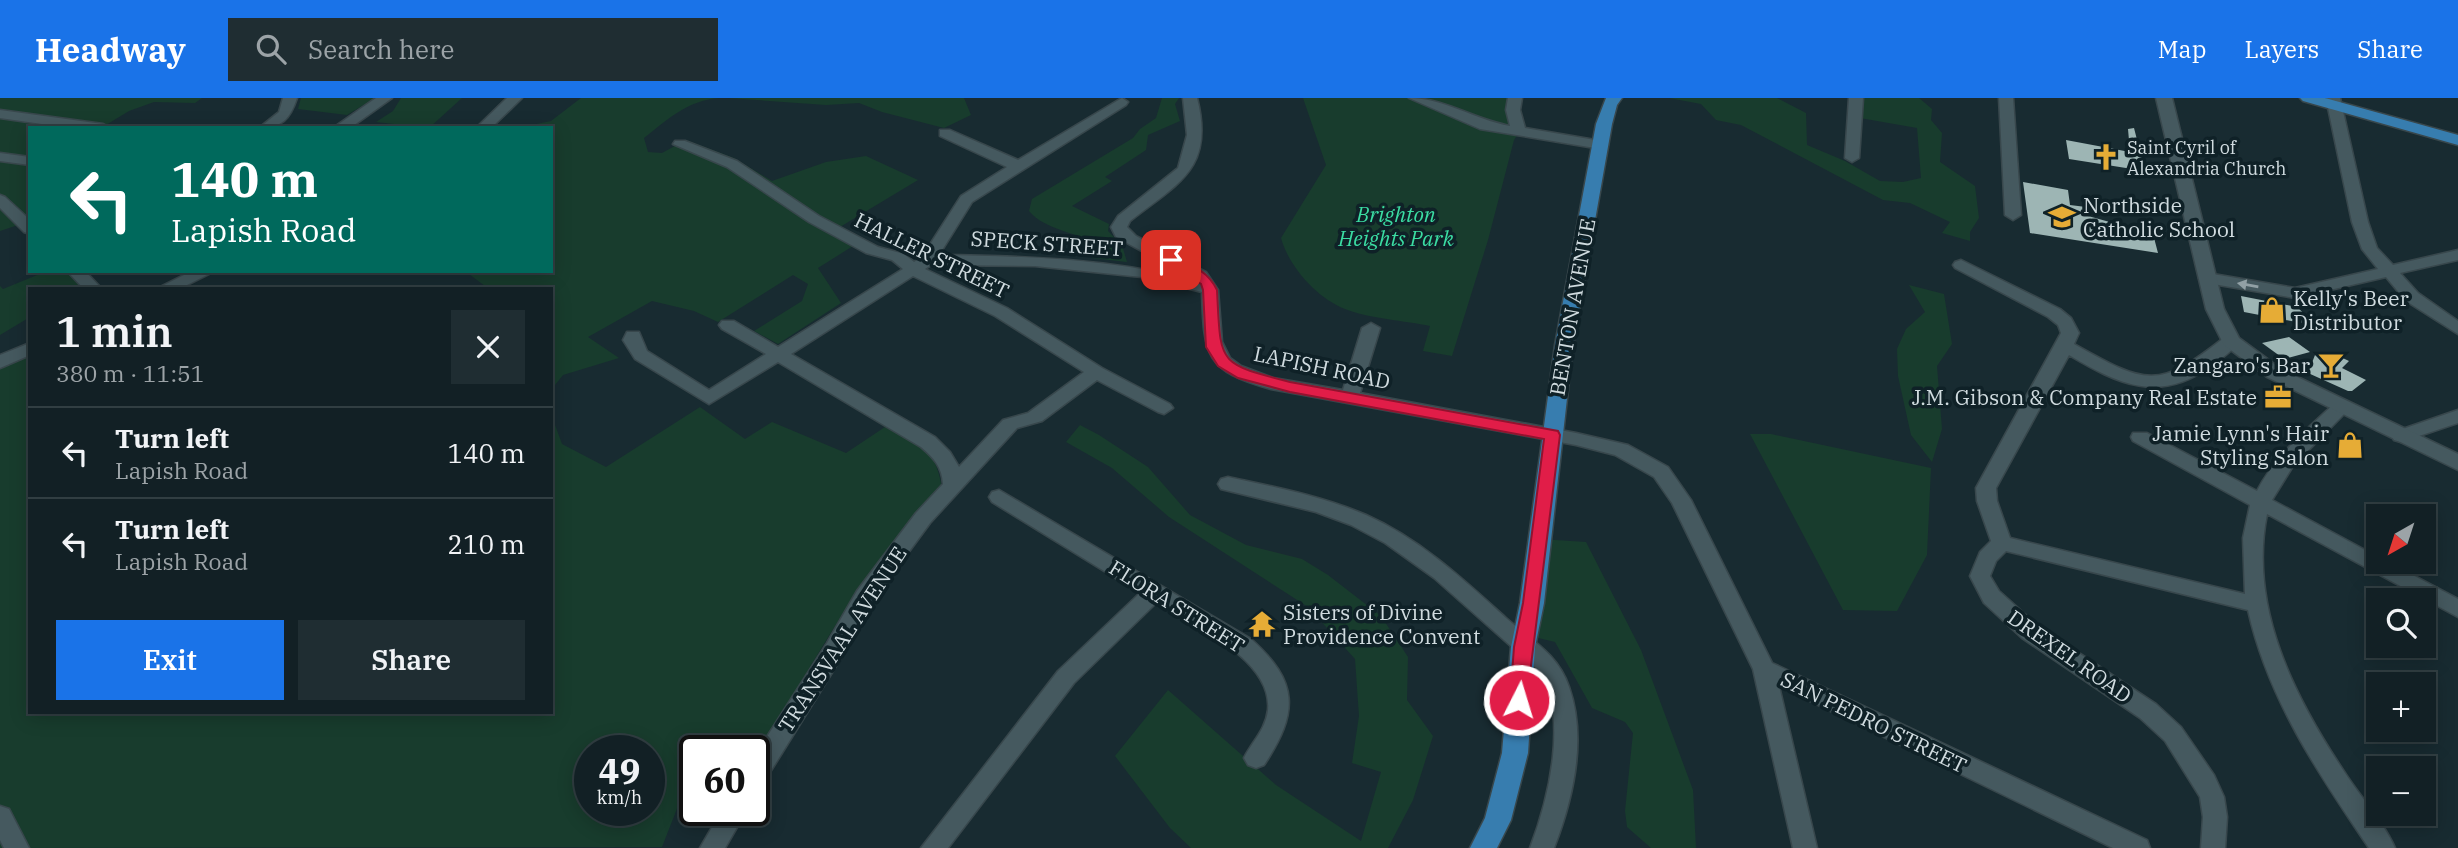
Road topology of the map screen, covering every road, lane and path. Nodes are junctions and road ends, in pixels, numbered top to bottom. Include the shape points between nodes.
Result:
1 (290, 98) edge
2 (385, 98) edge
3 (514, 98) edge
4 (1190, 98) edge
5 (1416, 98) edge
6 (1515, 98) edge
7 (1614, 98) edge
8 (1856, 98) edge
9 (2006, 98) edge
10 (2164, 98) edge
11 (2308, 98) edge
12 (1121, 102) dead end
13 (2334, 102) edge
14 (0, 114) edge
15 (88, 126) edge
16 (269, 126) edge
17 (343, 126) edge
18 (485, 126) edge
19 (945, 133) dead end
20 (1519, 133) junction
21 (2458, 141) edge
22 (680, 144) dead end
23 (1601, 145) junction
24 (0, 157) edge
25 (1852, 158) dead end
26 (28, 161) edge
27 (1018, 166) junction
28 (0, 200) edge
29 (2013, 215) dead end
30 (28, 226) edge
31 (2458, 255) edge
32 (921, 263) junction
33 (1961, 265) dead end
34 (2390, 272) junction
35 (77, 273) edge
36 (202, 273) edge
37 (2207, 278) junction
38 (92, 287) edge
39 (169, 287) edge
40 (1210, 290) junction
41 (728, 325) dead end
42 (1371, 328) dead end
43 (2458, 329) edge
44 (633, 336) dead end
45 (2231, 341) junction
46 (2065, 346) junction
47 (28, 349) edge
48 (777, 355) junction
49 (0, 362) edge
50 (1096, 372) junction
51 (1350, 397) junction
52 (2341, 407) junction
53 (1164, 408) dead end
54 (2458, 416) edge
55 (1552, 435) junction
56 (2401, 436) junction
57 (2140, 437) dead end
58 (2458, 463) edge
59 (1228, 484) dead end
60 (953, 487) junction
61 (999, 497) dead end
62 (2260, 502) junction
63 (2002, 544) junction
64 (1154, 592) junction
65 (2255, 604) junction
66 (2458, 609) edge
67 (1523, 647) junction
68 (1764, 669) junction
69 (770, 753) edge
70 (1256, 758) dead end
71 (0, 817) edge
72 (725, 826) edge
73 (17, 848) edge
74 (712, 848) edge
75 (933, 848) edge
76 (1483, 848) edge
77 (1542, 848) edge
78 (1805, 848) edge
79 (2138, 848) edge
80 (2213, 848) edge
81 (2384, 848) edge

1 - 16 street via 285,114
2 - 17 street
3 - 18 street
4 - 40 street via 1195,123 1188,163 1119,227 1130,239 1200,275
5 - 20 street via 1461,118
6 - 20 street
7 - 23 main road, BENTON AVENUE
8 - 25 street
9 - 29 street
10 - 37 street
11 - 13 main road
12 - 27 street
13 - 21 main road
13 - 34 street via 2360,222 2370,249
14 - 15 street
19 - 27 street
20 - 23 street
22 - 32 street, HALLER STREET via 732,164 814,219 872,250
23 - 55 main road, BENTON AVENUE
24 - 26 street
27 - 32 street via 966,199
28 - 30 street
31 - 34 street
32 - 40 street, SPECK STREET via 1035,261 1142,272
32 - 48 street
32 - 50 street, HALLER STREET via 922,275 1010,317
33 - 46 street via 2054,313 2070,333
34 -> 37 street via 2295,293
34 - 43 street via 2412,297
35 - 38 street
36 - 39 street
37 - 45 street via 2220,323
40 - 51 street, LAPISH ROAD via 1213,347 1223,363 1255,379
41 - 48 street
42 - 51 street
44 - 48 street via 641,355 709,398
45 - 46 street via 2169,382 2141,382 2110,372
45 - 52 street via 2274,373
46 - 63 street via 1986,488
47 - 49 street
48 - 60 street via 928,442 953,471
50 - 53 street, HALLER STREET
50 - 60 street, TRANSVAAL AVENUE via 1035,417 1010,424
51 - 55 street, LAPISH ROAD
52 - 56 street
52 - 62 street via 2281,468
54 - 56 street
55 - 67 main road, BENTON AVENUE
55 - 68 street, SAN PEDRO STREET via 1621,450 1661,472 1682,500
56 - 58 street
57 - 62 street
59 - 67 street via 1321,506 1375,528 1444,573
60 - 69 street, TRANSVAAL AVENUE via 923,518 864,597
61 - 64 street, FLORA STREET
62 - 65 street via 2253,541
62 - 66 street
63 - 65 street
63 - 80 street, DREXEL ROAD via 1987,557 1980,576 1991,597 2029,632 2164,723 2206,782 2215,817
64 - 70 street, FLORA STREET via 1243,645 1264,662 1276,681 1278,723
64 - 75 street via 1066,677
65 - 81 street via 2269,654 2295,710
67 - 76 main road, BENTON AVENUE via 1515,752 1497,820
67 - 77 street via 1548,666 1559,689 1566,726 1558,798
68 - 78 street
68 - 79 street, SAN PEDRO STREET
71 - 73 street
72 - 74 street

